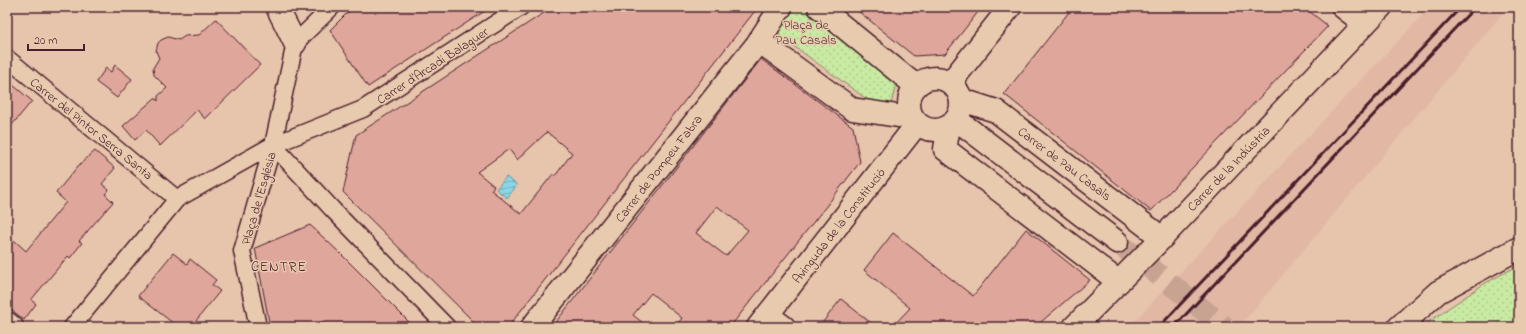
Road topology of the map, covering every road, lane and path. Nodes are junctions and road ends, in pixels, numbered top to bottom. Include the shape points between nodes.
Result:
1 (277, 7) edge
2 (332, 7) edge
3 (521, 7) edge
4 (781, 7) edge
5 (819, 7) edge
6 (1010, 7) edge
7 (1343, 7) edge
8 (1381, 7) edge
9 (1365, 24) junction
10 (759, 40) junction
11 (295, 43) junction
12 (7, 58) edge
13 (916, 86) junction
14 (954, 107) junction
15 (363, 109) joint
16 (914, 119) junction
17 (273, 145) junction
18 (177, 199) junction
19 (1162, 238) junction
20 (1117, 242) tunnel mouth
21 (1519, 248) edge
22 (1119, 282) junction
23 (7, 323) edge
24 (770, 323) edge
25 (12, 327) edge
26 (72, 327) edge
27 (258, 327) edge
28 (447, 327) edge
29 (532, 327) edge
30 (1074, 327) edge
31 (1399, 327) edge

1 - 11 street
2 - 11 street
3 - 15 street, Carrer d'Arcadi Balaguer
4 - 10 street, Carrer de Pompeu Fabra
5 - 13 street
6 - 14 street
7 - 9 street
8 - 9 street, Carrer de la Indústria
9 - 19 street, Carrer de la Indústria
10 - 16 street via 852,109
10 - 29 street, Carrer de Pompeu Fabra
11 - 17 street, Plaça de l'Església
12 - 18 street, Carrer del Pintor Serra Santa
13 - 14 street via 932,78 942,78
13 - 16 street via 911,94 909,107
14 - 16 street via 937,131 927,130
14 - 19 street, Carrer de Pau Casals via 996,111
14 - 20 street
14 - 22 street via 945,149
15 - 17 street, Plaça de l'Església
16 - 24 street, Avinguda de la Constitució
17 - 18 street, Plaça de l'Església
17 - 27 street, Plaça de l'Església via 242,251
17 - 28 street, Plaça de l'Església
18 - 26 street
19 - 22 street, Carrer de la Indústria
21 - 31 street via 1438,292
22 - 30 street, Carrer de la Indústria
23 - 25 street

